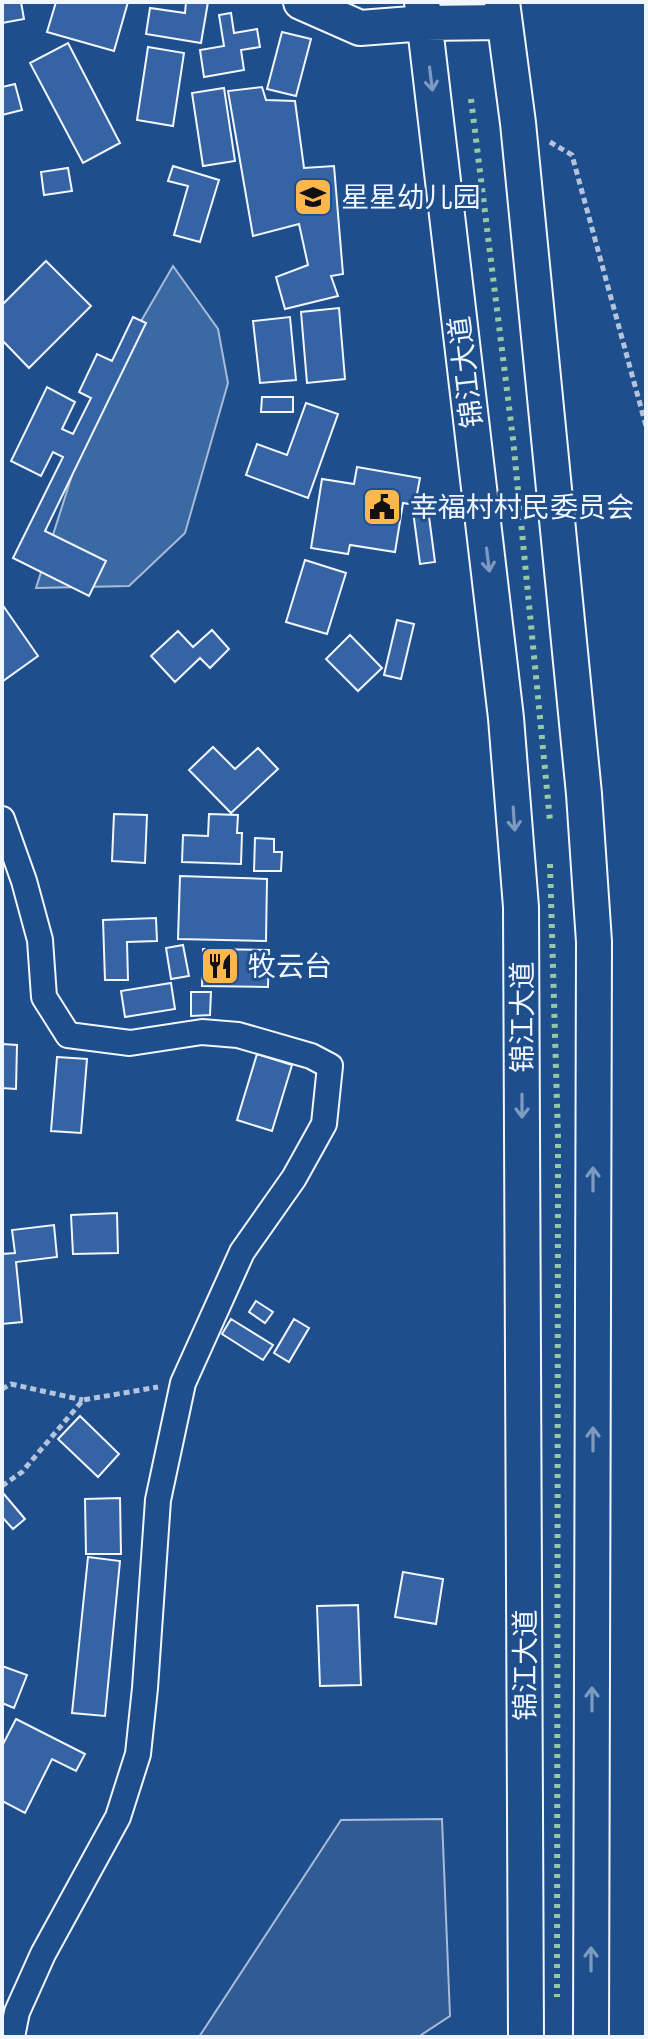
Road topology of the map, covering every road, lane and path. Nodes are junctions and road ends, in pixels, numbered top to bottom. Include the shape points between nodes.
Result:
1 (301, 2) edge
2 (423, 12) edge
3 (503, 12) edge
4 (518, 123) junction
5 (646, 426) edge
6 (2, 819) edge
7 (183, 1383) junction
8 (2, 1389) edge
9 (83, 1400) junction
10 (2, 1486) edge
11 (12, 2037) edge
12 (526, 2037) edge
13 (591, 2037) edge

1 - 2 main road via 360,28
2 - 3 main road
2 -> 12 main road, 锦江大道 via 506,718 521,907
3 - 4 main road
4 - 5 path via 572,155
13 -> 4 main road via 594,942
6 - 7 street via 40,940 44,997 68,1035 130,1043 202,1032 238,1035 330,1066 324,1124 242,1252
7 - 9 path
7 - 11 street via 158,1500 138,1754 118,1817 43,1954 17,2012
8 - 9 path via 11,1384
9 - 10 path via 22,1472

